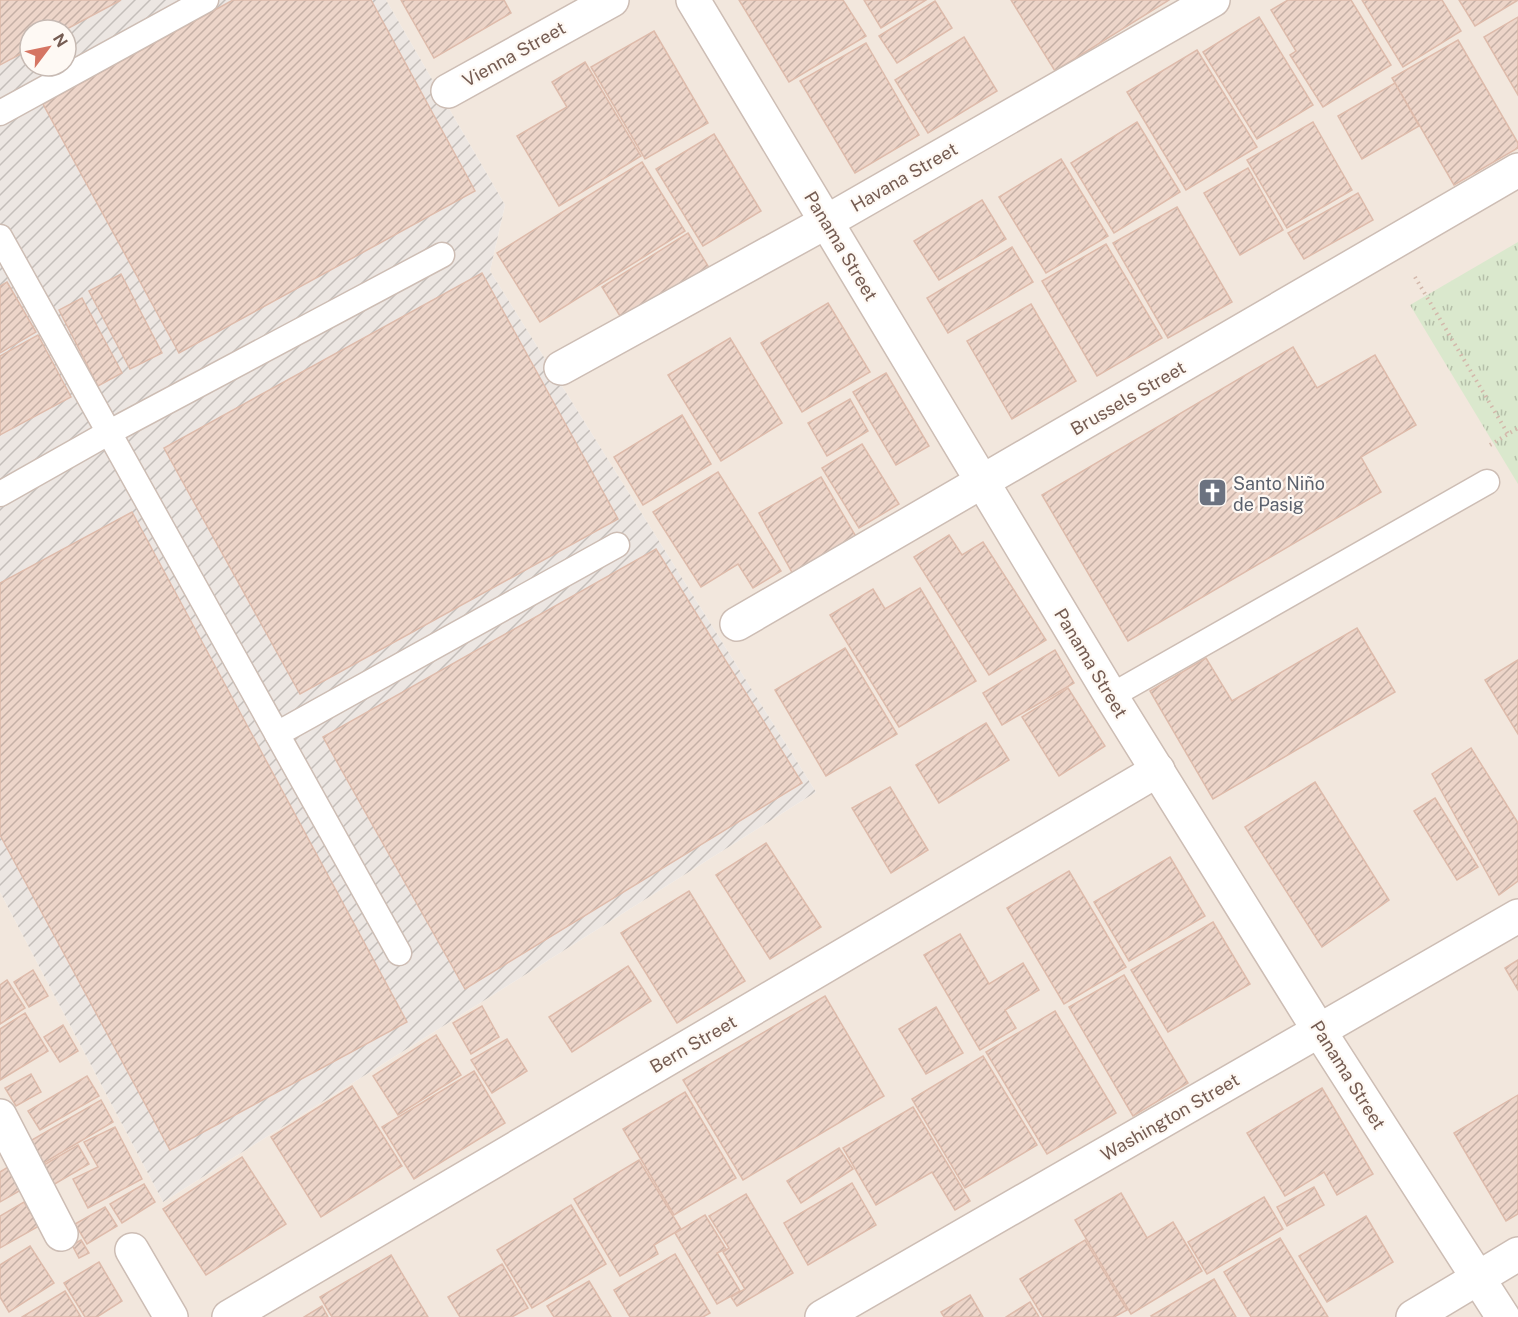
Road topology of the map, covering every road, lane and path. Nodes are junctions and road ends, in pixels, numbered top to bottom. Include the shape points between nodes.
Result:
1 (206, 0) edge
2 (612, 0) edge
3 (693, 0) edge
4 (1213, 0) edge
5 (448, 91) dead end
6 (0, 113) edge
7 (1518, 170) edge
8 (826, 222) junction
9 (0, 237) edge
10 (1394, 243) junction
11 (442, 255) dead end
12 (561, 368) dead end
13 (1518, 428) edge
14 (108, 433) junction
15 (1508, 434) junction
16 (1480, 451) dead end
17 (1487, 482) dead end
18 (982, 483) junction
19 (0, 494) edge
20 (617, 546) dead end
21 (737, 624) dead end
22 (1111, 696) junction
23 (277, 734) junction
24 (1158, 770) junction
25 (1518, 916) edge
26 (399, 953) dead end
27 (1320, 1032) junction
28 (0, 1116) edge
29 (62, 1234) dead end
30 (132, 1250) dead end
31 (1518, 1254) edge
32 (1477, 1279) junction
33 (171, 1317) edge
34 (229, 1317) edge
35 (822, 1317) edge
36 (1413, 1317) edge
37 (1503, 1317) edge

1 - 6 lane
2 - 5 street, Vienna Street
3 - 8 street, Panama Street
4 - 8 street, Havana Street
7 - 10 street, Brussels Street
8 - 12 street, Havana Street
8 - 18 street, Panama Street
9 - 14 lane
10 - 15 path
10 - 18 street, Brussels Street
11 - 14 lane
13 - 15 path
14 - 19 lane
14 - 23 lane
15 - 16 path
17 - 22 lane
18 - 21 street, Brussels Street
18 - 22 street, Panama Street
20 - 23 lane
22 - 24 street, Panama Street
23 - 26 lane
24 - 27 street, Panama Street
24 - 34 street, Bern Street
25 - 27 street, Washington Street
27 - 32 street, Panama Street
27 - 35 street, Washington Street
28 - 29 street
30 - 33 street
31 - 32 street
32 - 36 street
32 - 37 street, Panama Street

